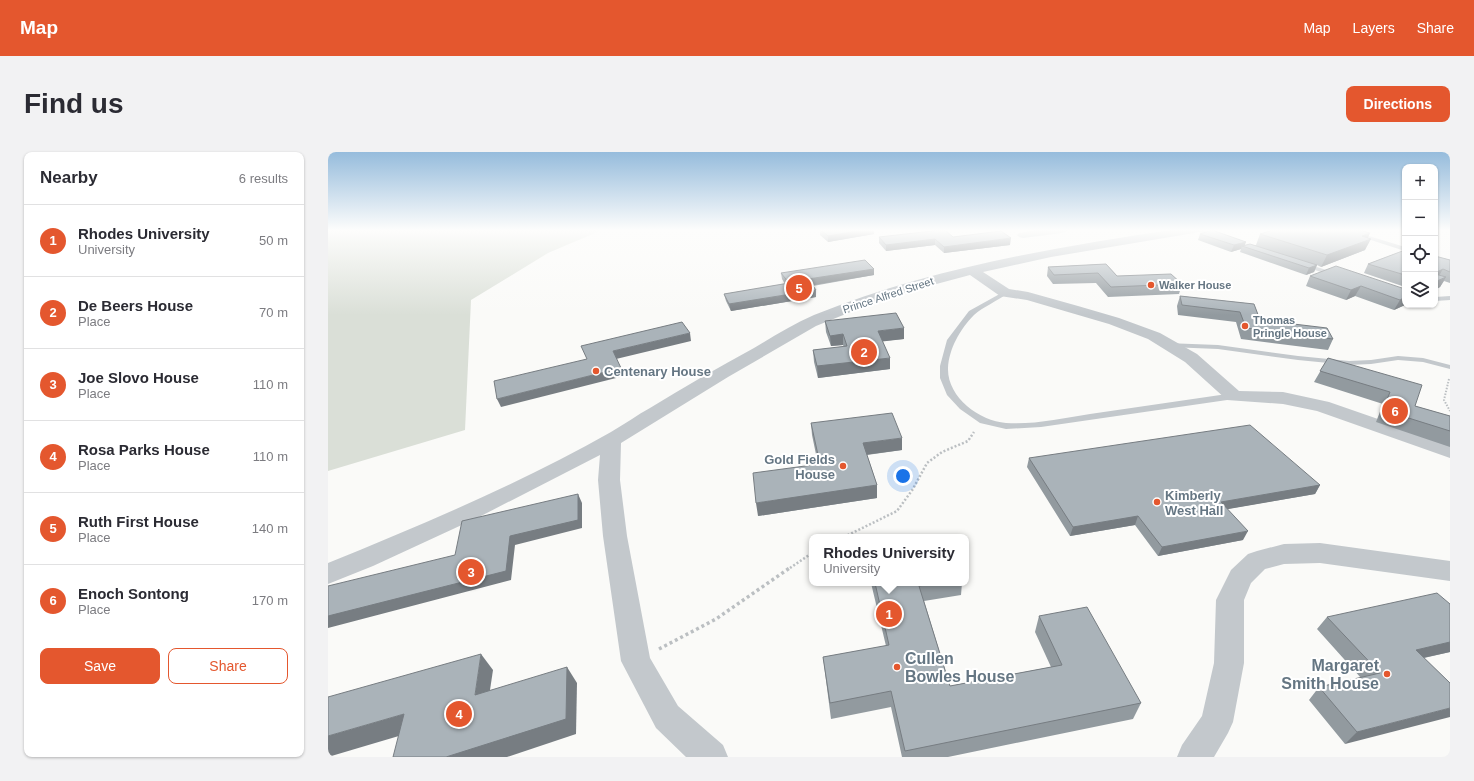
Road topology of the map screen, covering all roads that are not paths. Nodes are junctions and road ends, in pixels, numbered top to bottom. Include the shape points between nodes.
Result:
1 (1031, 258) edge
2 (1299, 263) edge
3 (972, 270) junction
4 (1343, 277) edge
5 (1005, 293) junction
6 (1450, 298) edge
7 (1438, 299) edge
8 (1169, 345) junction
9 (1450, 367) edge
10 (1234, 396) junction
11 (611, 441) junction
12 (1450, 451) edge
13 (1450, 571) edge
14 (328, 574) edge
15 (711, 757) edge
16 (1194, 757) edge

1 - 3 street, Prince Alfred Street
2 - 4 lane
3 - 5 street
3 - 11 street, Prince Alfred Street via 933,280 816,320 735,365
5 - 8 street via 1028,296 1114,322 1154,336
5 - 10 lane via 972,313 951,340 944,366 944,378 950,393 963,407 983,421 1006,426 1041,424
6 - 7 lane
8 - 9 lane via 1218,347 1348,363 1398,358
8 - 10 street via 1191,358
10 - 12 street via 1283,398 1322,406
11 - 14 street, Prince Alfred Street via 413,538
11 - 15 street via 609,480 636,661 667,717
13 - 16 street via 1320,553 1284,554 1257,561 1240,577 1230,600 1229,663 1217,722

